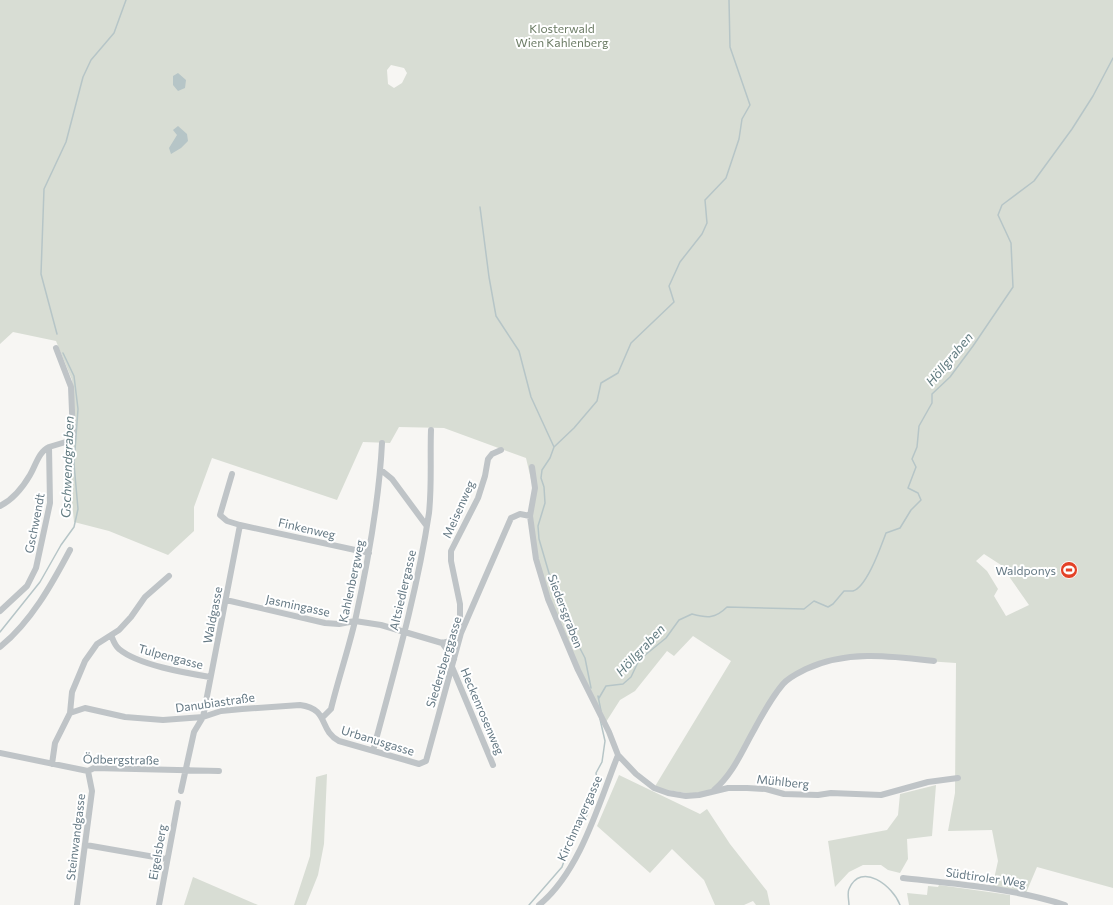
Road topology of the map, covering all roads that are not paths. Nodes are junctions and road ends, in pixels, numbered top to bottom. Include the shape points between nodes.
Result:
1 (56, 348) dead end
2 (431, 430) dead end
3 (382, 443) dead end
4 (49, 447) junction
5 (501, 450) dead end
6 (532, 467) dead end
7 (381, 470) junction
8 (232, 474) dead end
9 (0, 506) edge
10 (530, 516) junction
11 (240, 525) junction
12 (426, 525) junction
13 (70, 550) dead end
14 (369, 554) junction
15 (169, 576) dead end
16 (226, 600) junction
17 (0, 612) edge
18 (355, 621) junction
19 (404, 632) junction
20 (111, 636) junction
21 (460, 636) junction
22 (442, 643) junction
23 (0, 647) edge
24 (454, 659) junction
25 (934, 661) dead end
26 (452, 666) junction
27 (210, 677) junction
28 (70, 712) junction
29 (203, 717) junction
30 (323, 717) junction
31 (373, 750) junction
32 (0, 753) edge
33 (618, 755) junction
34 (52, 764) junction
35 (419, 764) joint
36 (493, 765) dead end
37 (88, 771) junction
38 (185, 772) junction
39 (218, 772) dead end
40 (958, 778) dead end
41 (181, 791) dead end
42 (712, 791) junction
43 (178, 803) dead end
44 (86, 845) junction
45 (166, 859) junction
46 (903, 878) dead end
47 (1060, 904) edge
48 (78, 905) edge
49 (159, 905) edge
50 (539, 905) edge

1 - 4 street via 71,387 73,433 71,440
2 - 12 street, Altsiedlergasse via 429,511
3 - 7 street, Kahlenbergweg
4 - 9 street via 42,452 26,481 9,501
4 - 17 street, Gschwendt via 50,503 36,568 27,586
5 - 21 street, Meisenweg via 488,459 478,498 451,551 460,604
6 - 10 street, Siedersgraben via 535,488
7 - 12 street via 392,479
7 - 14 street, Kahlenbergweg
8 - 11 street via 220,515 227,521
10 - 21 street, Siedersberggasse via 520,514 511,518
10 - 33 street, Siedersgraben via 536,559 548,599
11 - 14 street, Finkenweg
11 - 16 street, Waldgasse
12 - 19 street, Altsiedlergasse
13 - 23 street via 50,588 29,616
14 - 18 street, Kahlenbergweg
15 - 20 street via 145,597 131,617
16 - 18 street, Jasmingasse via 325,623
16 - 27 street, Waldgasse
18 - 19 street, Jasmingasse
18 - 30 street, Kahlenbergweg via 331,710
19 - 22 street, Jasmingasse
19 - 31 street, Altsiedlergasse
20 - 27 street, Tulpengasse via 117,648 132,657 175,671
20 - 28 street via 97,644 85,661 72,692
21 - 22 street, Jasmingasse
21 - 24 street, Siedersberggasse
22 - 24 street
24 - 26 street, Siedersberggasse
25 - 42 street via 860,655 831,660 790,677 754,731 743,754 721,784
26 - 35 street, Siedersberggasse via 426,761
26 - 36 street, Heckenrosenweg
27 - 29 street, Waldgasse
28 - 29 street, Danubiastraße via 85,708 125,717 163,720
28 - 34 street via 55,743
29 - 30 street, Danubiastraße via 228,710 300,705 309,706
29 - 38 street, Waldgasse via 194,732
30 - 31 street, Urbanusgasse via 332,737
31 - 35 street, Urbanusgasse
32 - 34 street, Ödbergstraße
33 - 42 street, Mühlberg via 654,788 686,796
33 - 50 street, Kirchmayergasse via 586,836 572,864 552,895
34 - 37 street, Ödbergstraße
37 - 38 street, Ödbergstraße via 94,768
37 - 44 street, Steinwandgasse via 92,791
38 - 39 street, Ödbergstraße
38 - 41 street
40 - 42 street, Mühlberg via 928,782 881,795 784,794 766,789 747,788
43 - 45 street, Eigelsberg
44 - 45 street
44 - 48 street, Steinwandgasse
45 - 49 street, Eigelsberg
46 - 47 street, Südtiroler Weg via 990,887 1028,894

